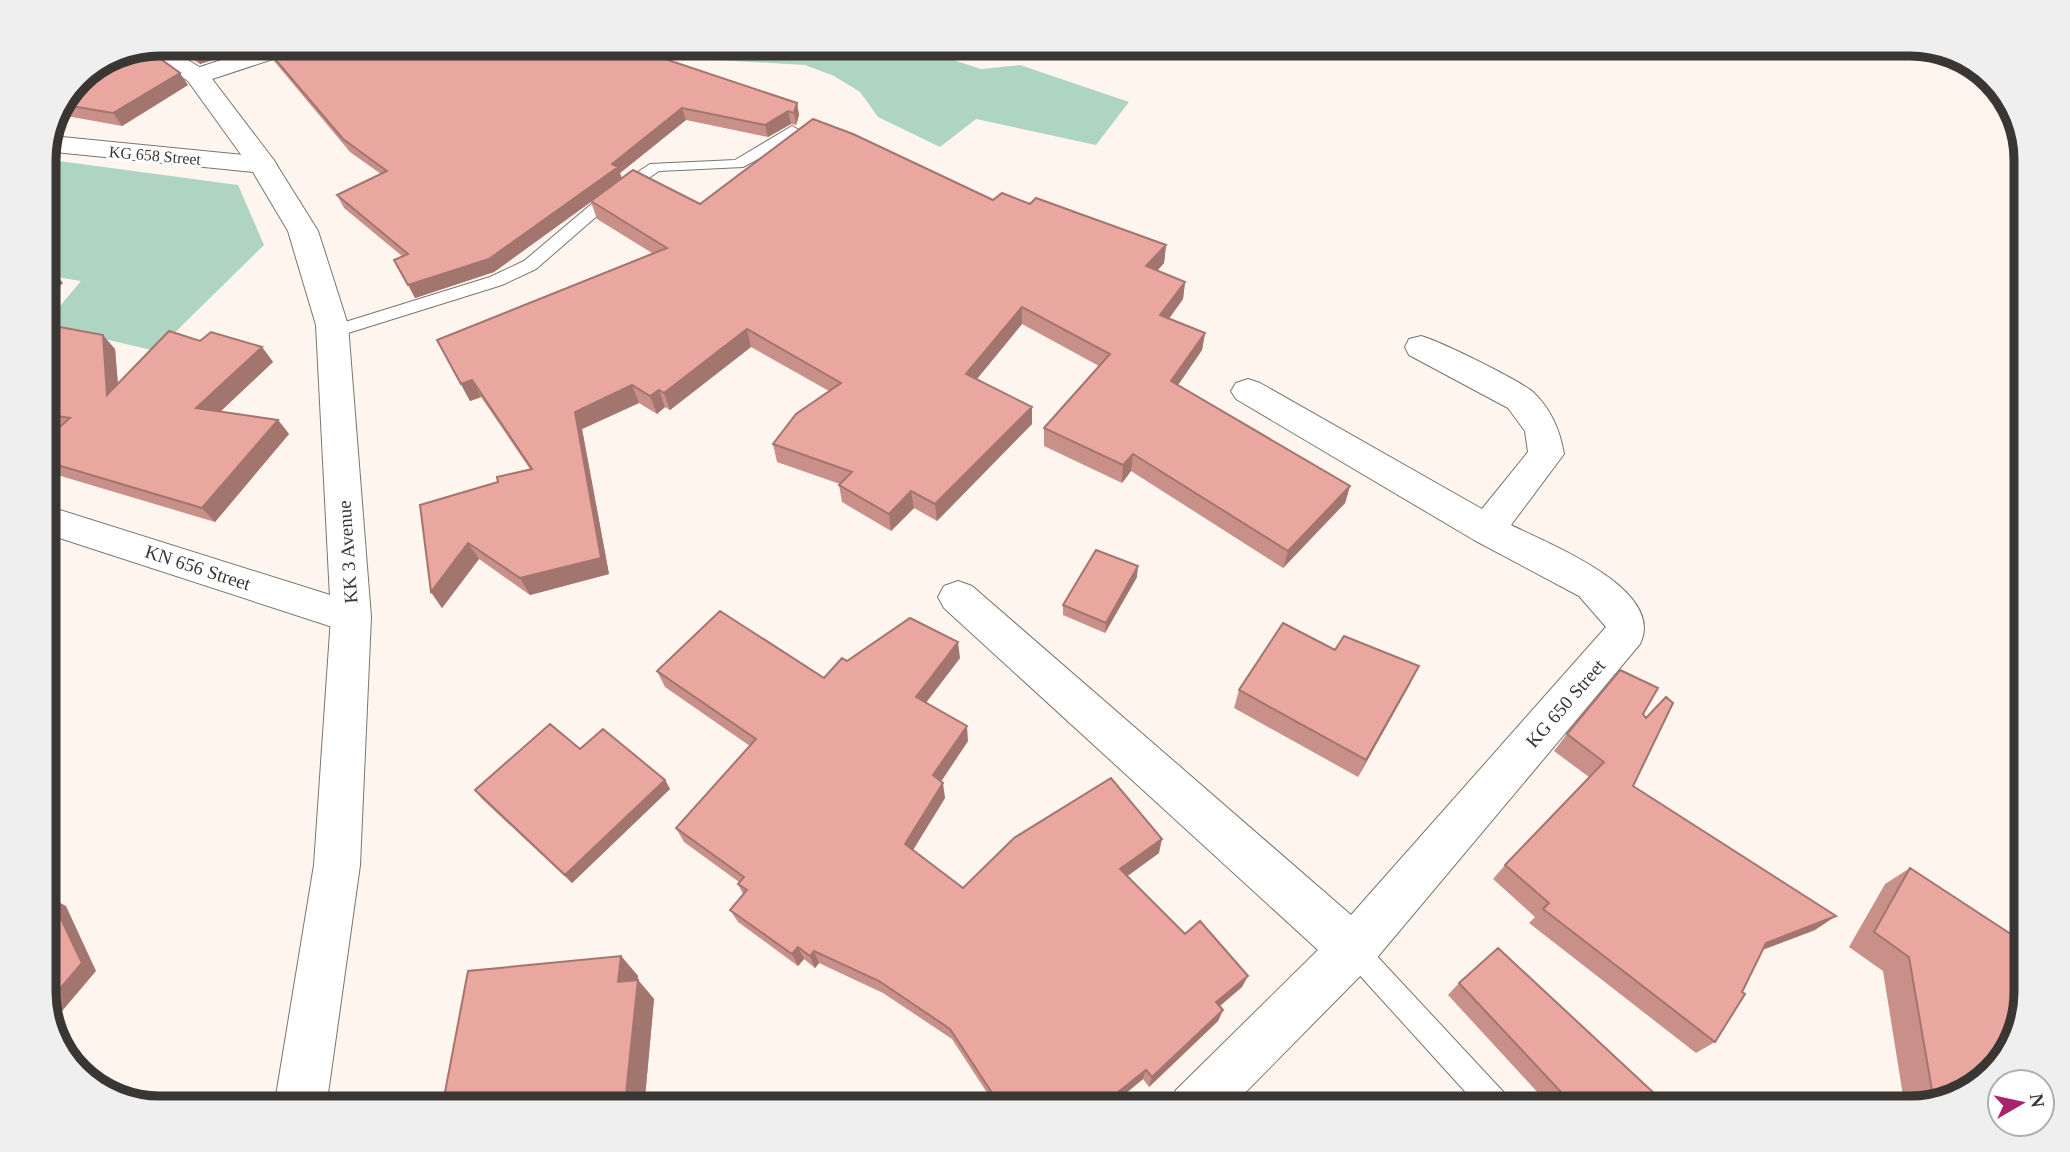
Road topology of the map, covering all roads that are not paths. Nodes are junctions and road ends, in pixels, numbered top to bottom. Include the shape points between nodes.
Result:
1 (164, 56) edge
2 (258, 56) edge
3 (197, 76) junction
4 (792, 130) dead end
5 (58, 145) edge
6 (263, 165) junction
7 (332, 332) junction
8 (1421, 347) dead end
9 (1248, 391) dead end
10 (56, 523) edge
11 (1487, 530) junction
12 (958, 597) dead end
13 (351, 617) junction
14 (1353, 949) junction
15 (302, 1096) edge
16 (1206, 1096) edge
17 (1488, 1096) edge

1 - 3 street, KK 3 Avenue
2 - 3 street
3 - 6 street, KK 3 Avenue
4 - 7 lane via 786,138 738,164 655,167 607,199 530,265 496,281
5 - 6 street, KG 658 Street
6 - 7 street, KK 3 Avenue via 303,231
7 - 13 street, KK 3 Avenue
8 - 11 street via 1520,400 1542,429 1546,454
9 - 11 street, KG 650 Street
10 - 13 street, KN 656 Street
11 - 14 street, KG 650 Street via 1593,585 1625,618 1626,632
12 - 14 street
13 - 15 street, KK 3 Avenue via 337,865
14 - 16 street, KG 650 Street
14 - 17 lane

